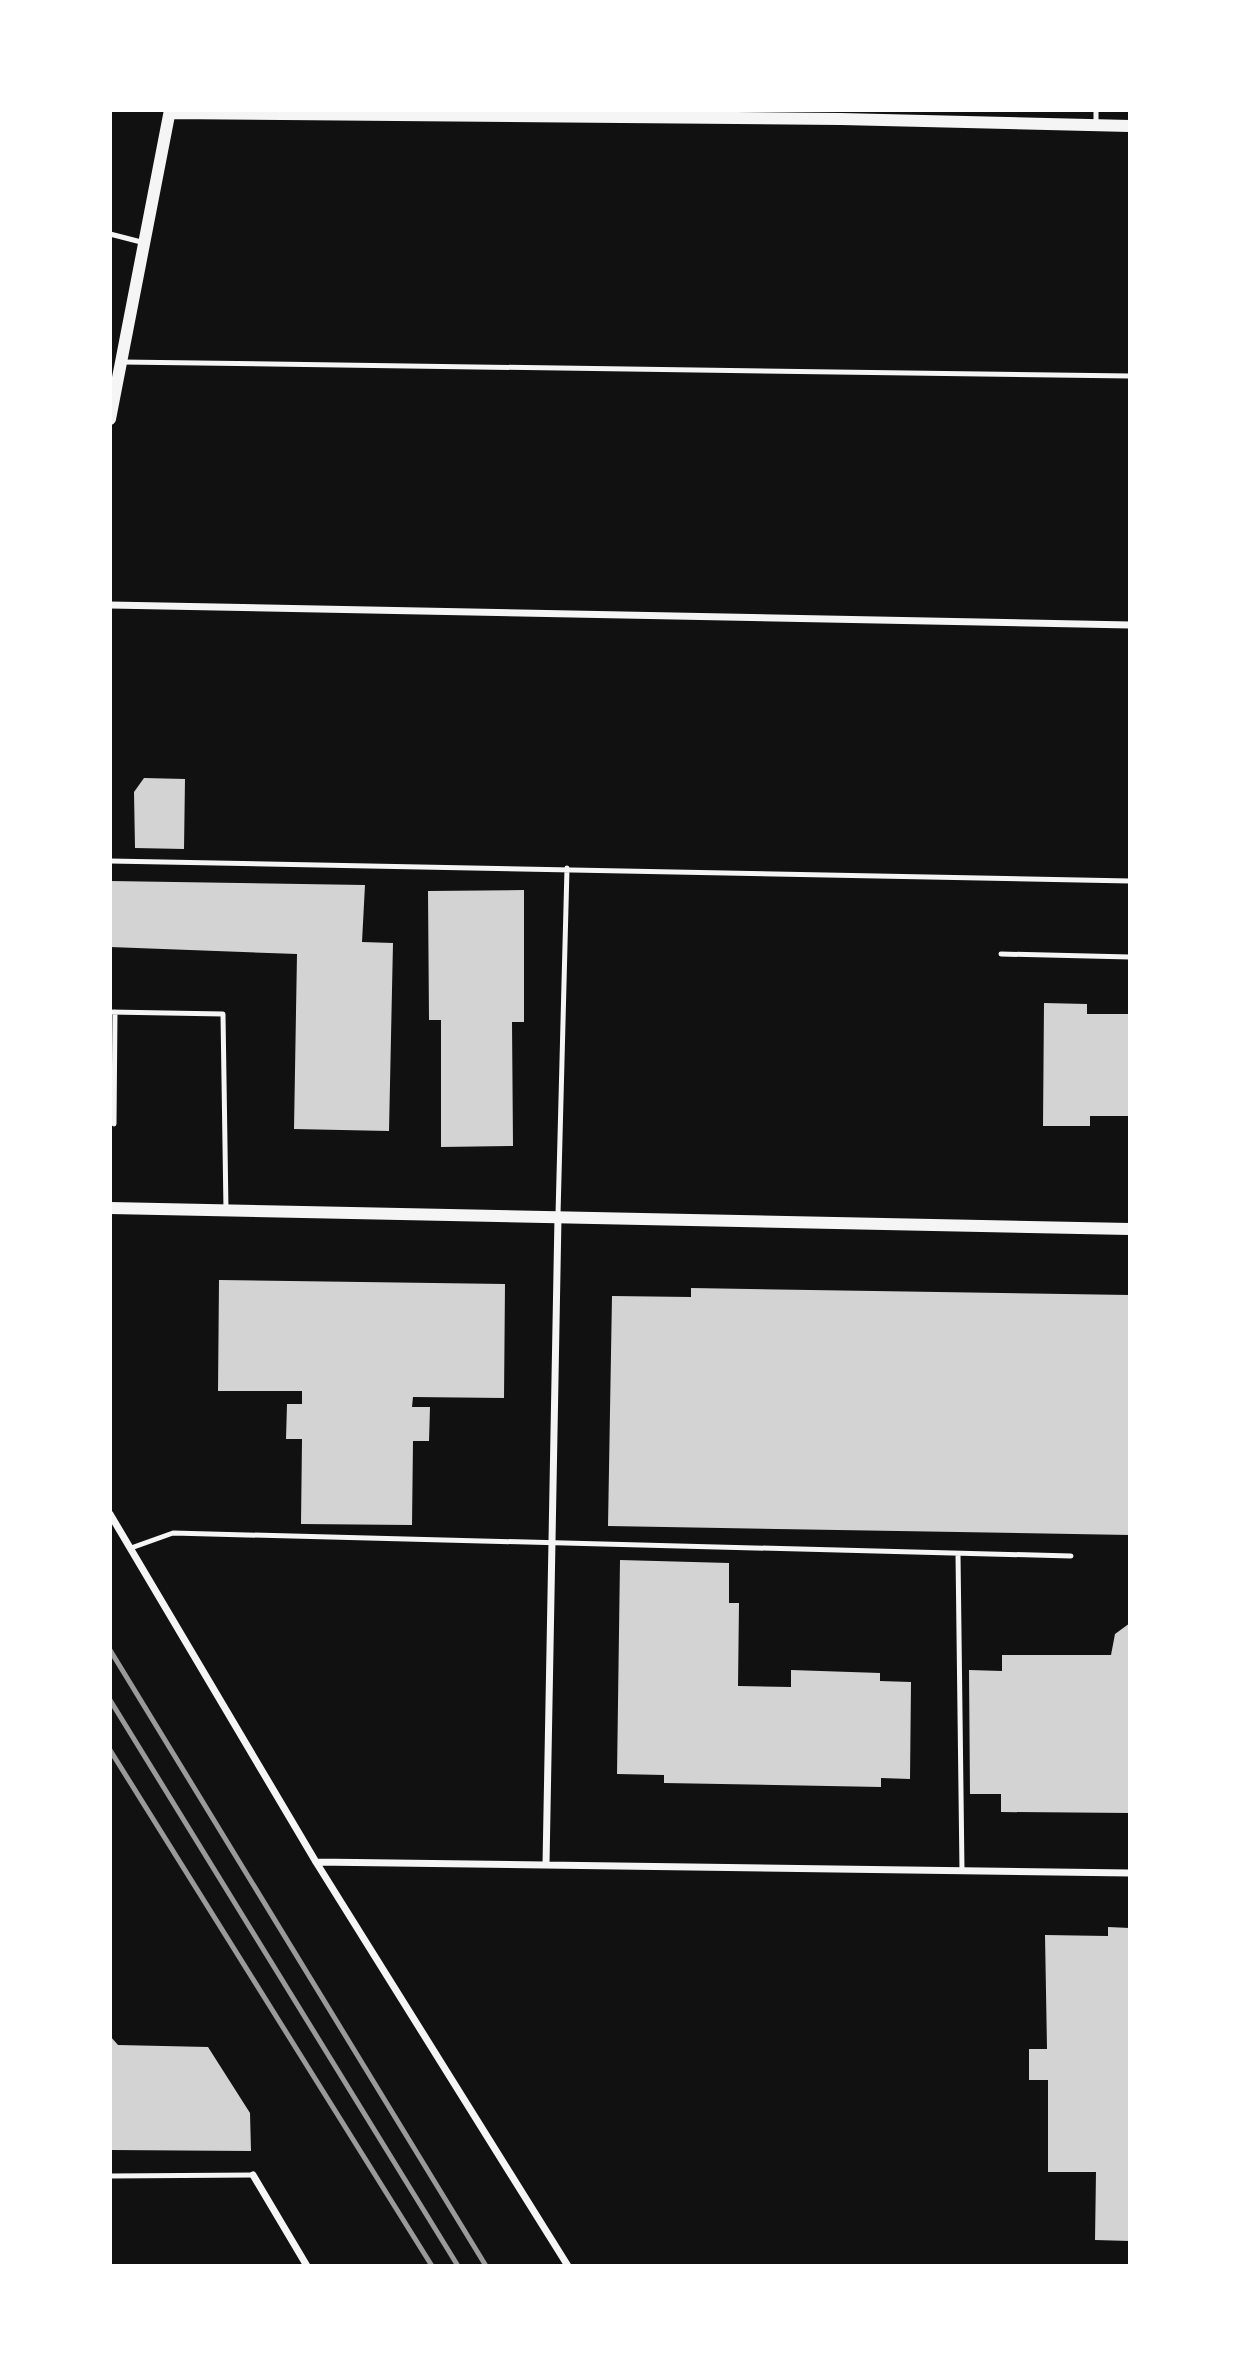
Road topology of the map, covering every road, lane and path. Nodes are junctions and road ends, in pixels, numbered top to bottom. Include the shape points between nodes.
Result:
1 (1096, 110) edge
2 (170, 111) edge
3 (583, 114) edge
4 (841, 115) edge
5 (1096, 125) junction
6 (1130, 126) edge
7 (110, 234) edge
8 (145, 243) junction
9 (121, 362) junction
10 (1130, 376) edge
11 (110, 419) edge
12 (110, 605) edge
13 (1130, 625) edge
14 (110, 860) edge
15 (568, 868) junction
16 (1130, 881) edge
17 (1001, 954) dead end
18 (1130, 957) edge
19 (112, 1012) edge
20 (114, 1124) dead end
21 (110, 1208) edge
22 (226, 1210) junction
23 (558, 1217) junction
24 (1130, 1229) edge
25 (110, 1514) edge
26 (552, 1543) junction
27 (131, 1548) junction
28 (958, 1554) junction
29 (1071, 1556) dead end
30 (316, 1862) junction
31 (546, 1865) junction
32 (962, 1871) junction
33 (1130, 1873) edge
34 (253, 2175) joint
35 (110, 2176) edge
36 (307, 2266) edge
37 (568, 2266) edge

1 - 5 lane
2 - 3 street
2 - 8 street
3 - 4 street
4 - 5 street
5 - 6 street
7 - 8 lane
8 - 9 street
9 - 10 lane
9 - 11 street
12 - 13 street
14 - 15 lane
15 - 16 lane
15 - 23 lane
17 - 18 lane
19 - 20 lane
19 - 22 lane via 223,1014
21 - 22 street
22 - 23 street
23 - 24 street
23 - 26 street
25 - 27 street
26 - 27 lane via 173,1533
26 - 28 lane
26 - 31 street
27 - 30 street
28 - 29 lane
28 - 32 lane
30 - 31 street
30 - 37 street
31 - 32 street
32 - 33 street
34 - 35 lane
34 - 36 street

